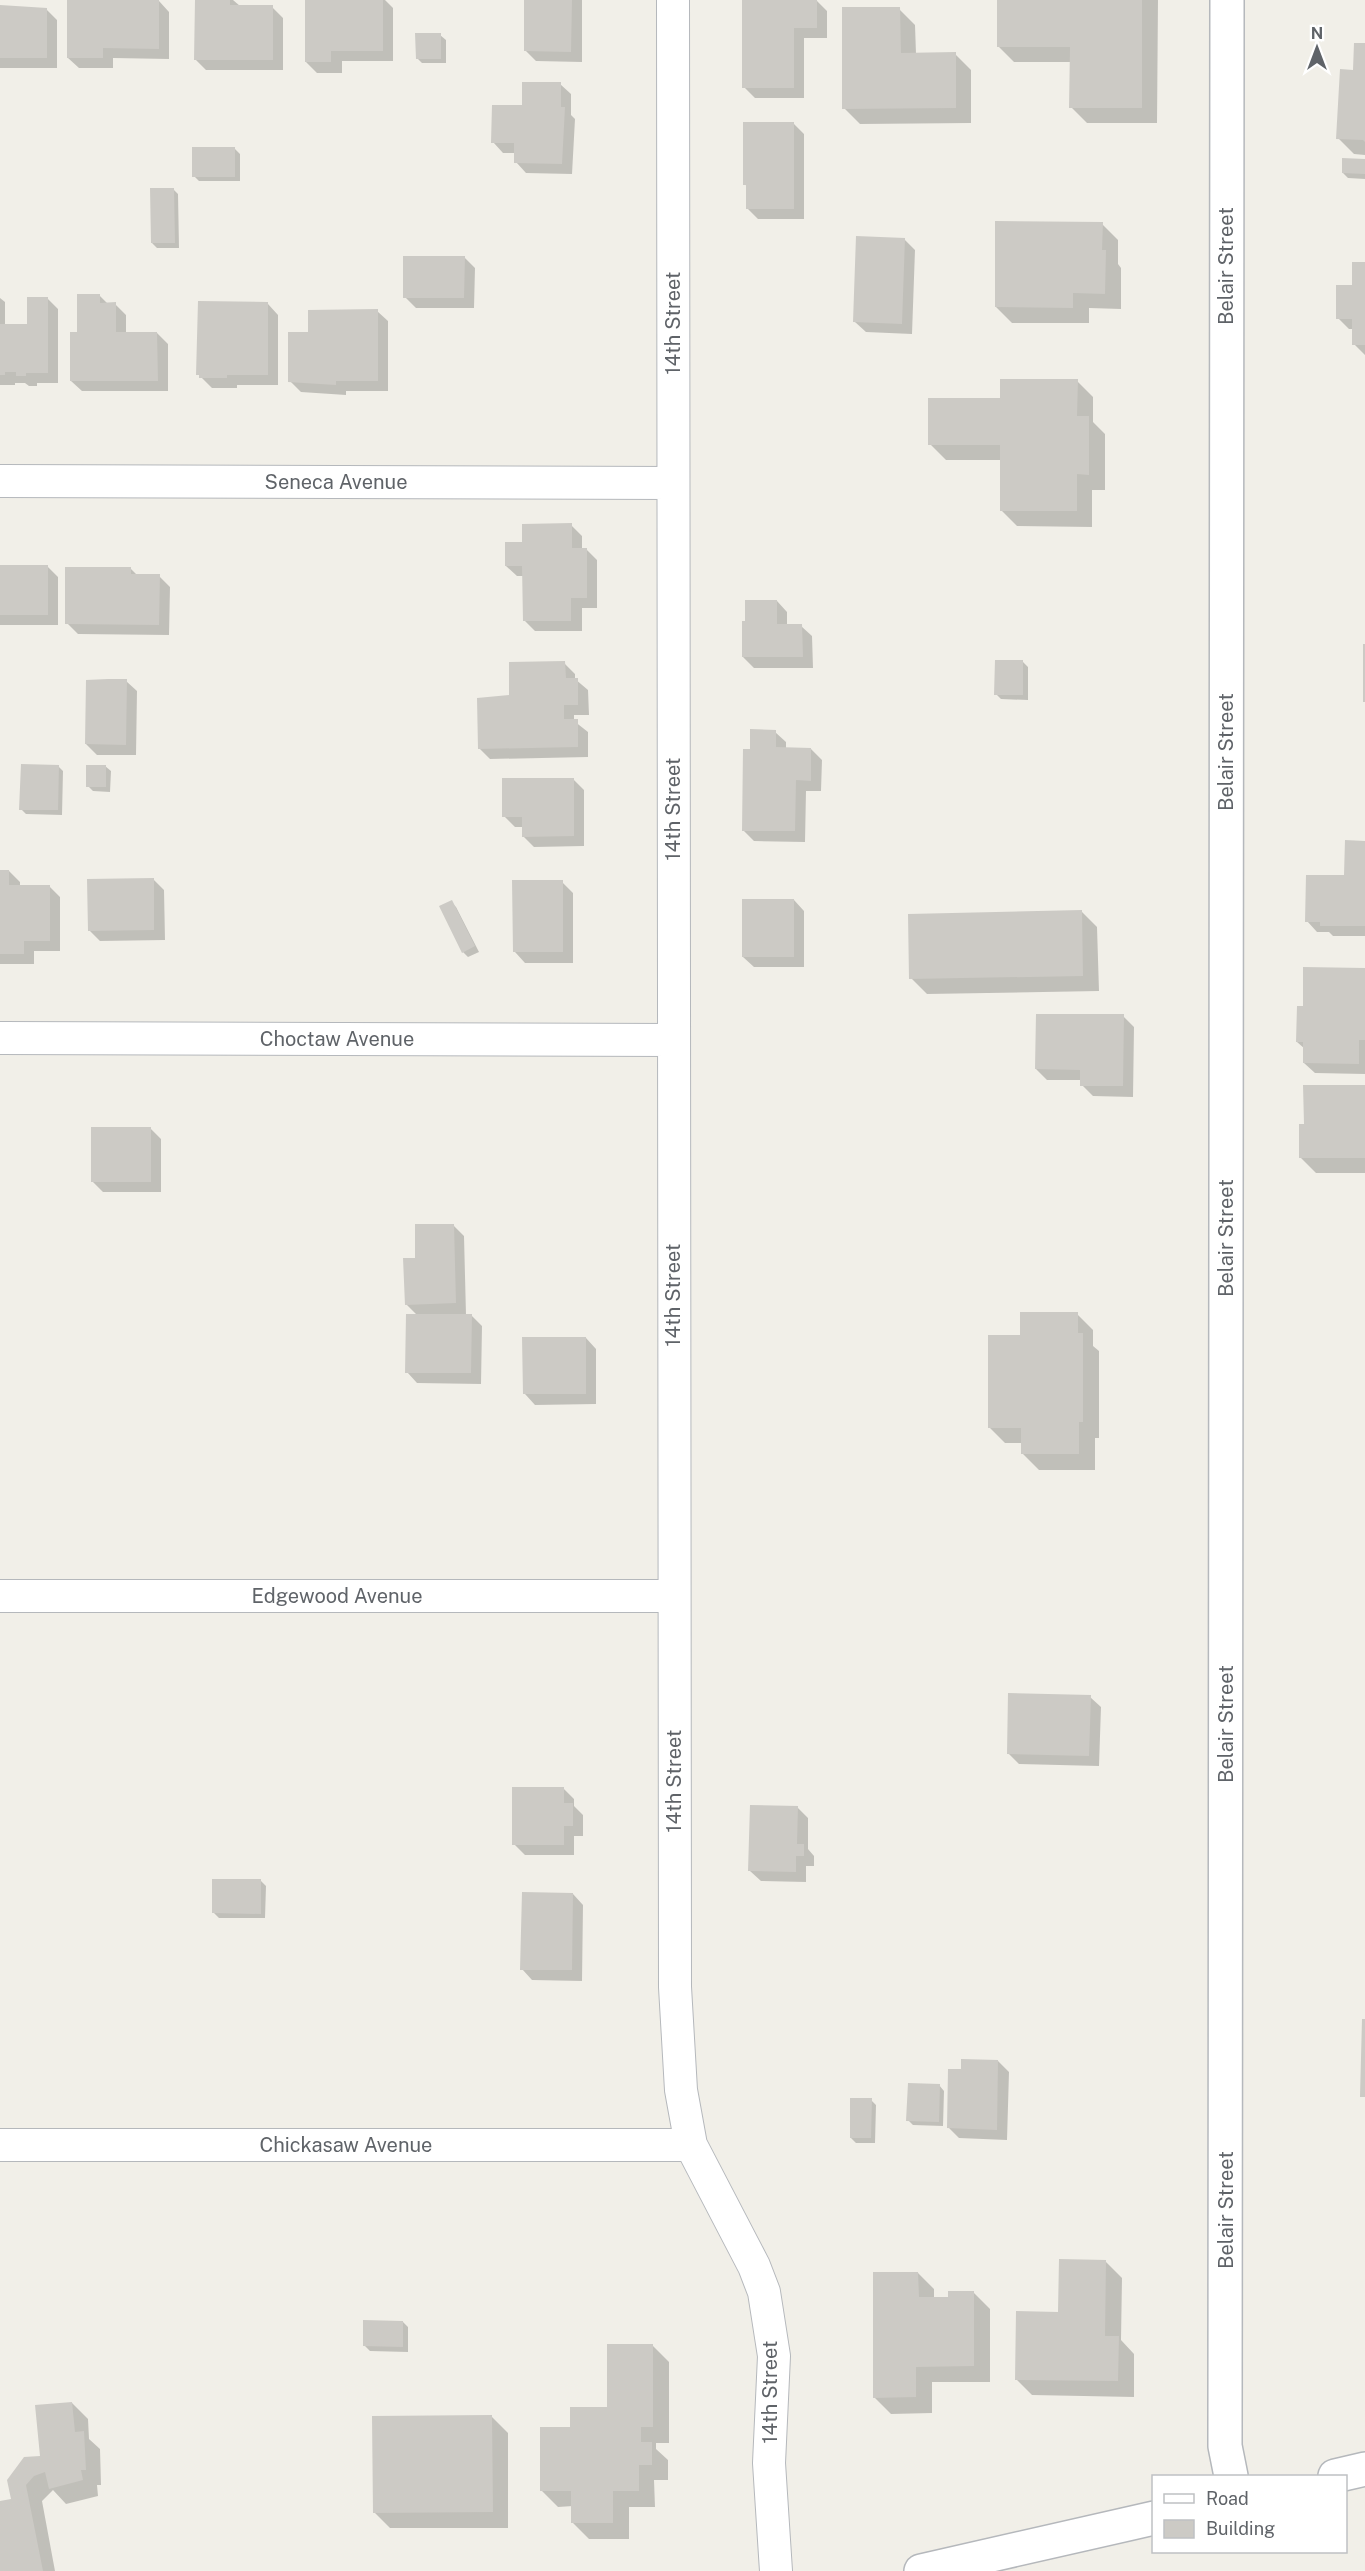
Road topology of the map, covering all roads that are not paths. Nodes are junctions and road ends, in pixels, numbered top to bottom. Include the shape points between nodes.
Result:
1 (673, 0) edge
2 (1227, 0) edge
3 (0, 480) edge
4 (673, 483) junction
5 (0, 1038) edge
6 (674, 1040) junction
7 (0, 1596) edge
8 (674, 1596) junction
9 (0, 2145) edge
10 (691, 2145) junction
11 (1365, 2469) edge
12 (1231, 2475) edge
13 (1339, 2475) edge
14 (1152, 2518) edge
15 (776, 2571) edge
16 (921, 2571) edge

1 - 4 street, 14th Street
2 - 12 street, Belair Street via 1226,2446
3 - 4 street, Seneca Avenue
4 - 6 street, 14th Street
5 - 6 street, Choctaw Avenue
6 - 8 street, 14th Street
7 - 8 street, Edgewood Avenue
8 - 10 street, 14th Street via 675,1987 681,2090
9 - 10 street, Chickasaw Avenue
10 - 15 street, 14th Street via 764,2292 774,2356 769,2463
11 - 13 street
14 - 16 street

